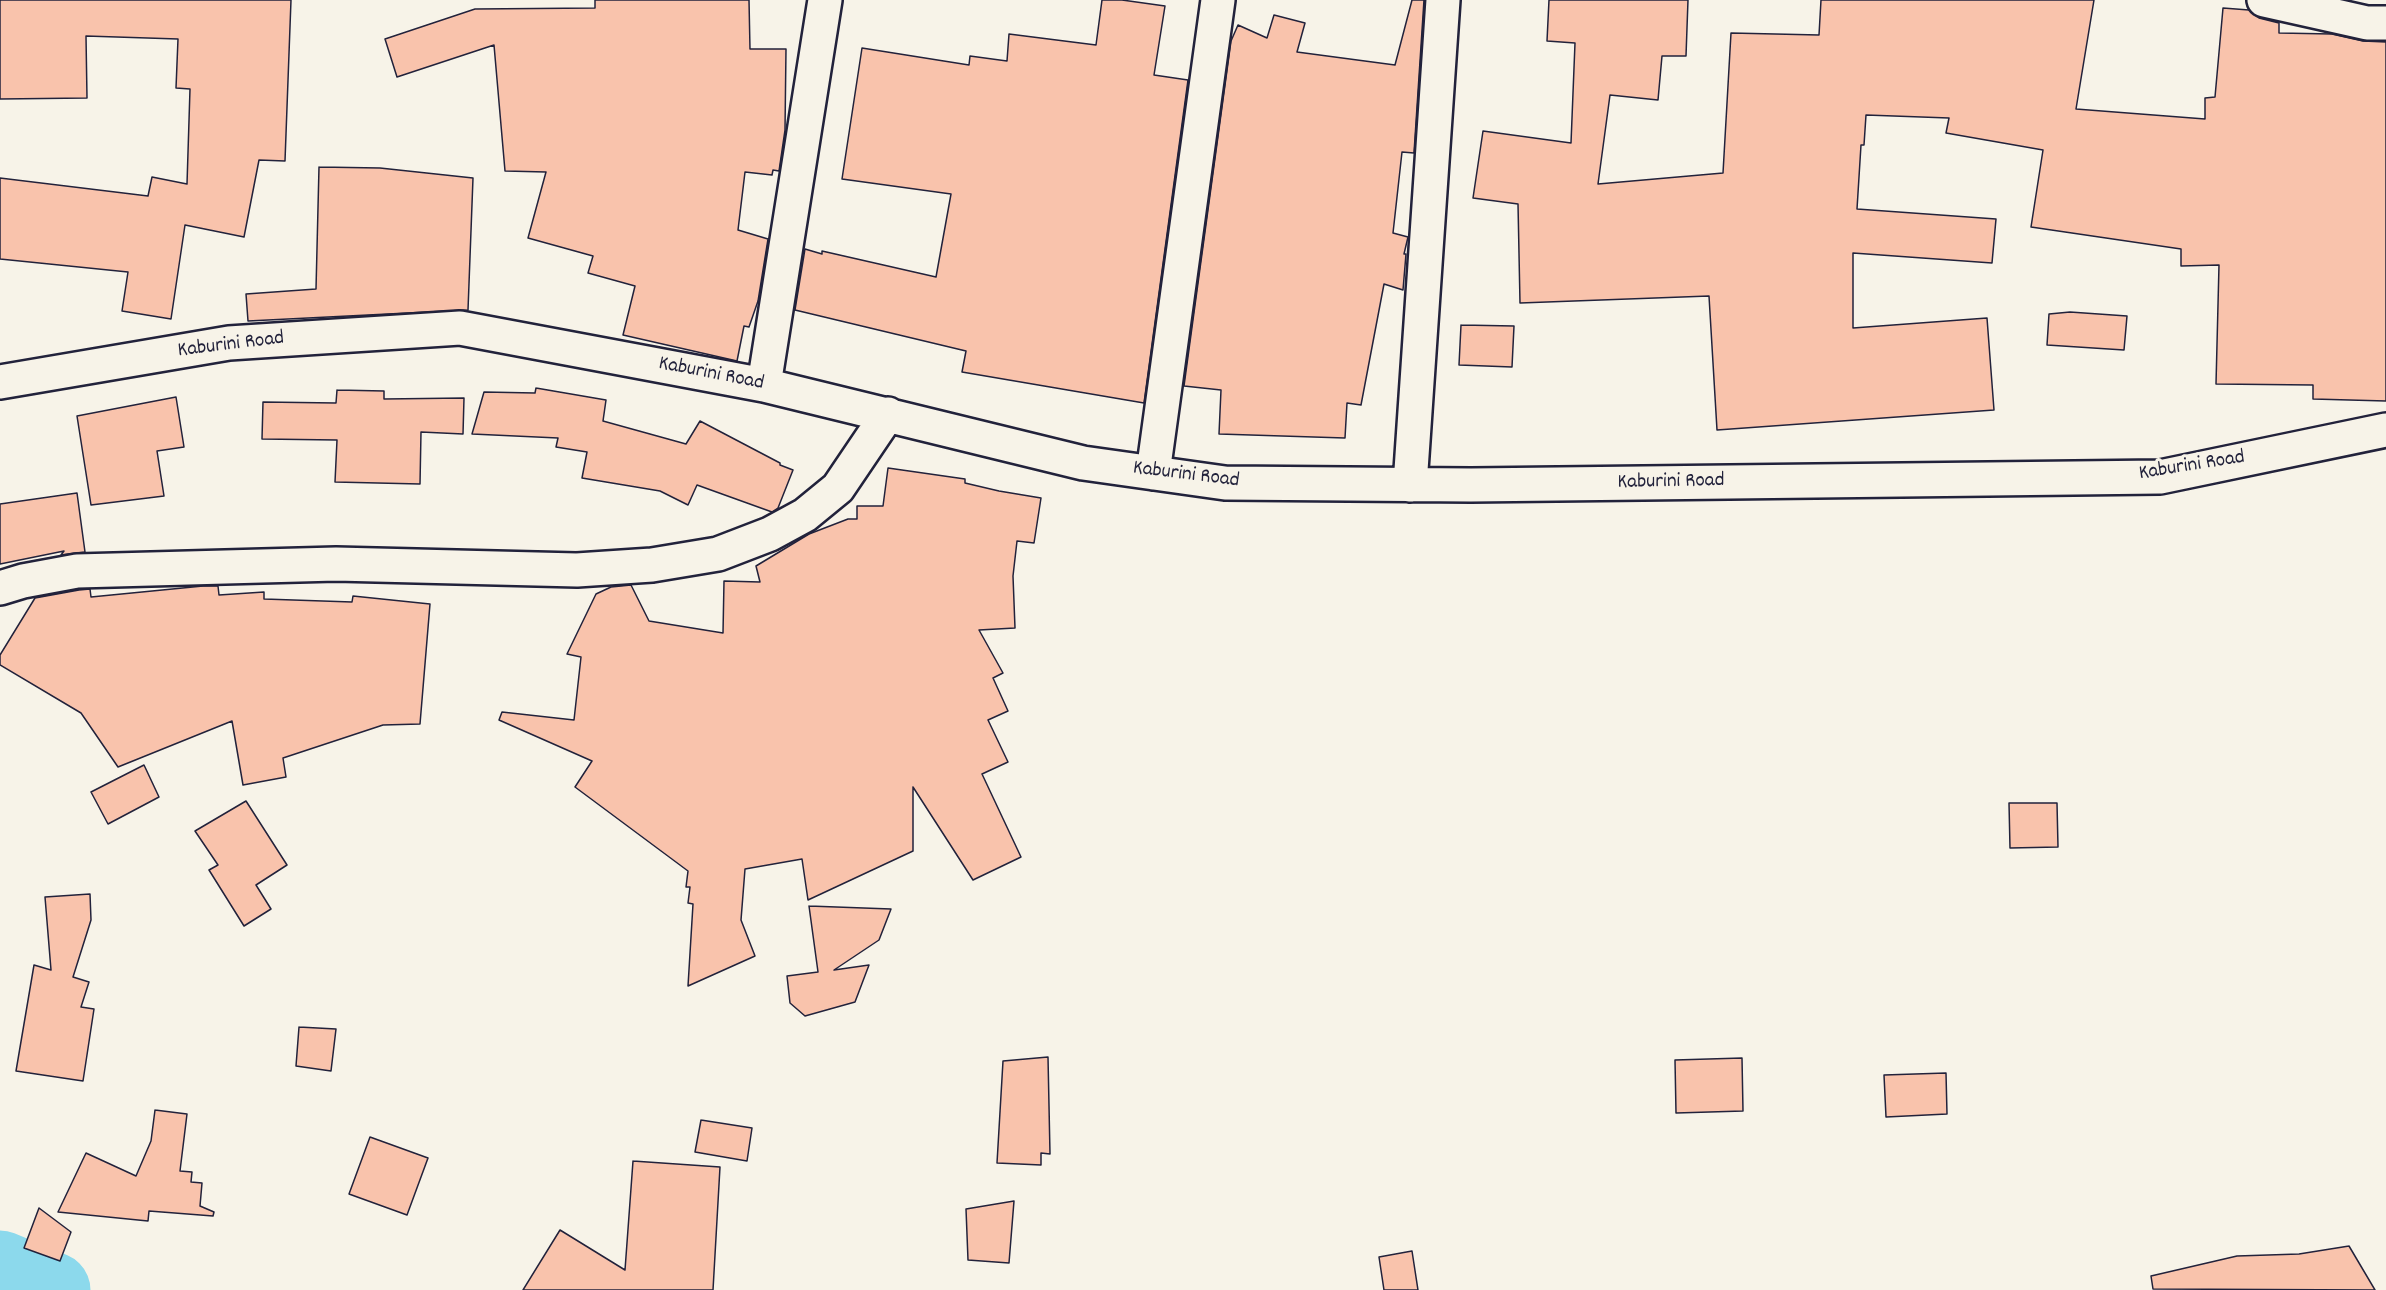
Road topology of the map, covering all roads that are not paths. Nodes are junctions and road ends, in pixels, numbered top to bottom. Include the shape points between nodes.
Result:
1 (825, 0) edge
2 (1218, 0) edge
3 (1443, 0) edge
4 (2264, 0) edge
5 (2386, 23) edge
6 (0, 382) edge
7 (764, 385) junction
8 (888, 414) junction
9 (2386, 430) edge
10 (1153, 473) junction
11 (1410, 485) junction
12 (0, 588) edge

1 - 7 street
2 - 10 street
3 - 11 street
4 - 5 street via 2367,23
6 - 7 street, Kaburini Road via 229,343 460,328
7 - 8 street, Kaburini Road
8 - 10 street, Kaburini Road via 1083,463
8 - 12 street via 838,488 770,534 718,554 652,565 577,570 336,564 77,571
9 - 11 street, Kaburini Road via 2160,477
10 - 11 street, Kaburini Road via 1225,483

